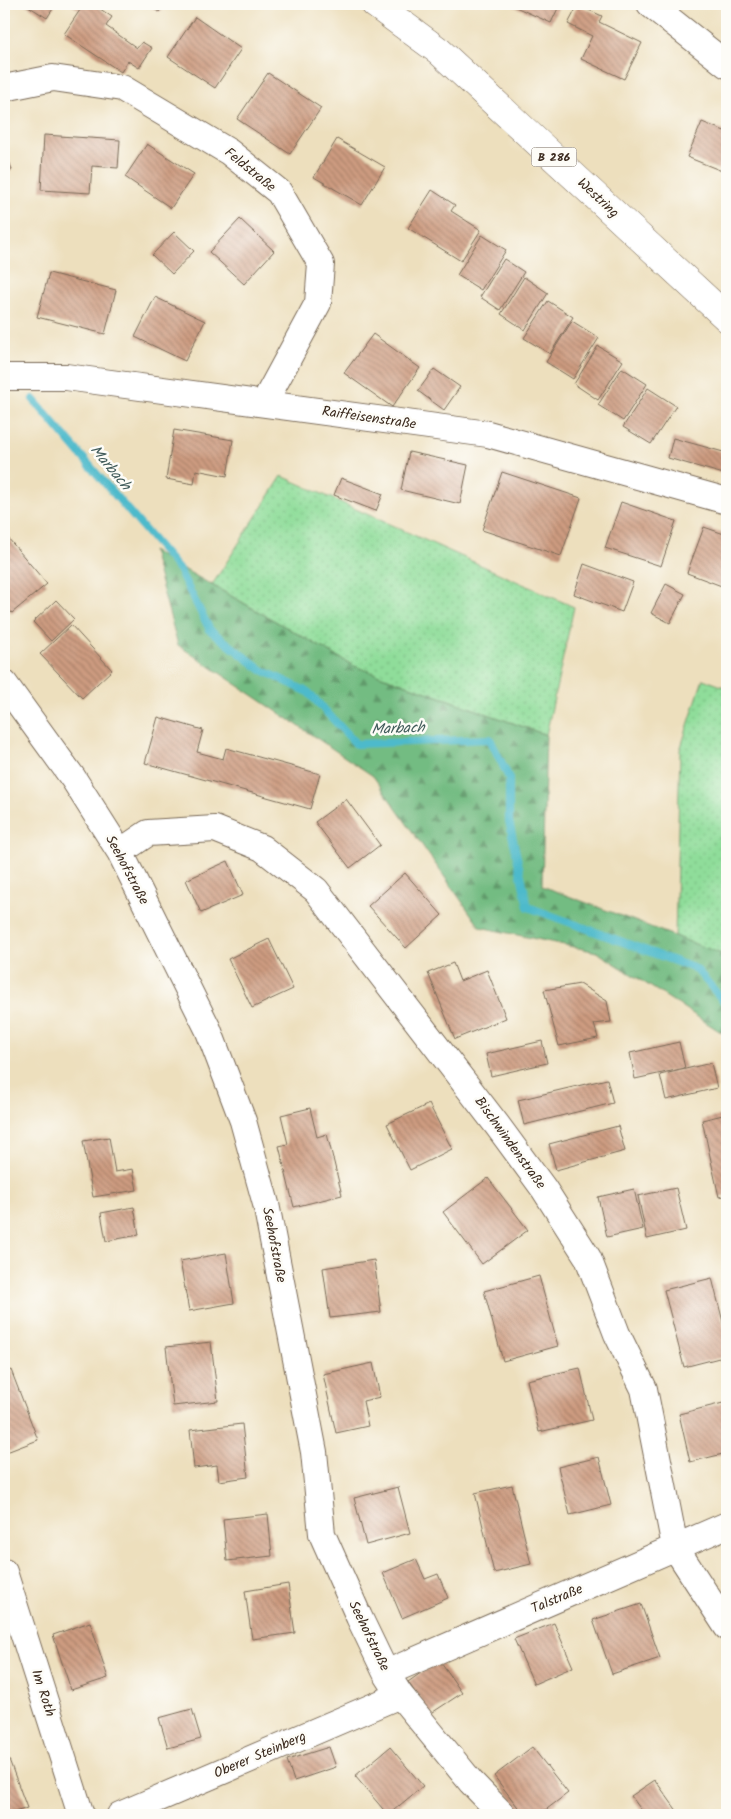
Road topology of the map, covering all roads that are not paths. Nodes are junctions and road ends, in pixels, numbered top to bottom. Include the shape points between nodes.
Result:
1 (375, 4) edge
2 (650, 4) edge
3 (727, 65) edge
4 (4, 88) edge
5 (727, 318) edge
6 (4, 377) edge
7 (264, 404) junction
8 (727, 501) edge
9 (4, 683) edge
10 (120, 852) junction
11 (727, 1525) edge
12 (675, 1547) junction
13 (4, 1572) edge
14 (727, 1627) edge
15 (386, 1673) junction
16 (400, 1695) junction
17 (82, 1815) edge
18 (120, 1815) edge
19 (503, 1815) edge

1 - 5 main road, Westring / B 286 via 440,51
2 - 3 street
4 - 7 street, Feldstraße via 53,78 122,88 229,152 279,192 321,264 321,274 318,303
6 - 7 street, Raiffeisenstraße via 66,377
7 - 8 street, Raiffeisenstraße via 488,434
9 - 10 street, Seehofstraße via 73,778
10 - 12 street, Bischwindenstraße via 148,833 215,829 262,848 316,890 497,1124 588,1258 617,1334 644,1389
10 - 15 street, Seehofstraße via 208,1029 243,1121 268,1213 314,1452 322,1534
11 - 12 street, Talstraße
12 - 14 street, Bischwindenstraße
12 - 15 street, Talstraße
13 - 17 street, Im Roth
15 - 16 street, Seehofstraße
16 - 18 street, Oberer Steinberg
16 - 19 street, Seehofstraße via 471,1782

